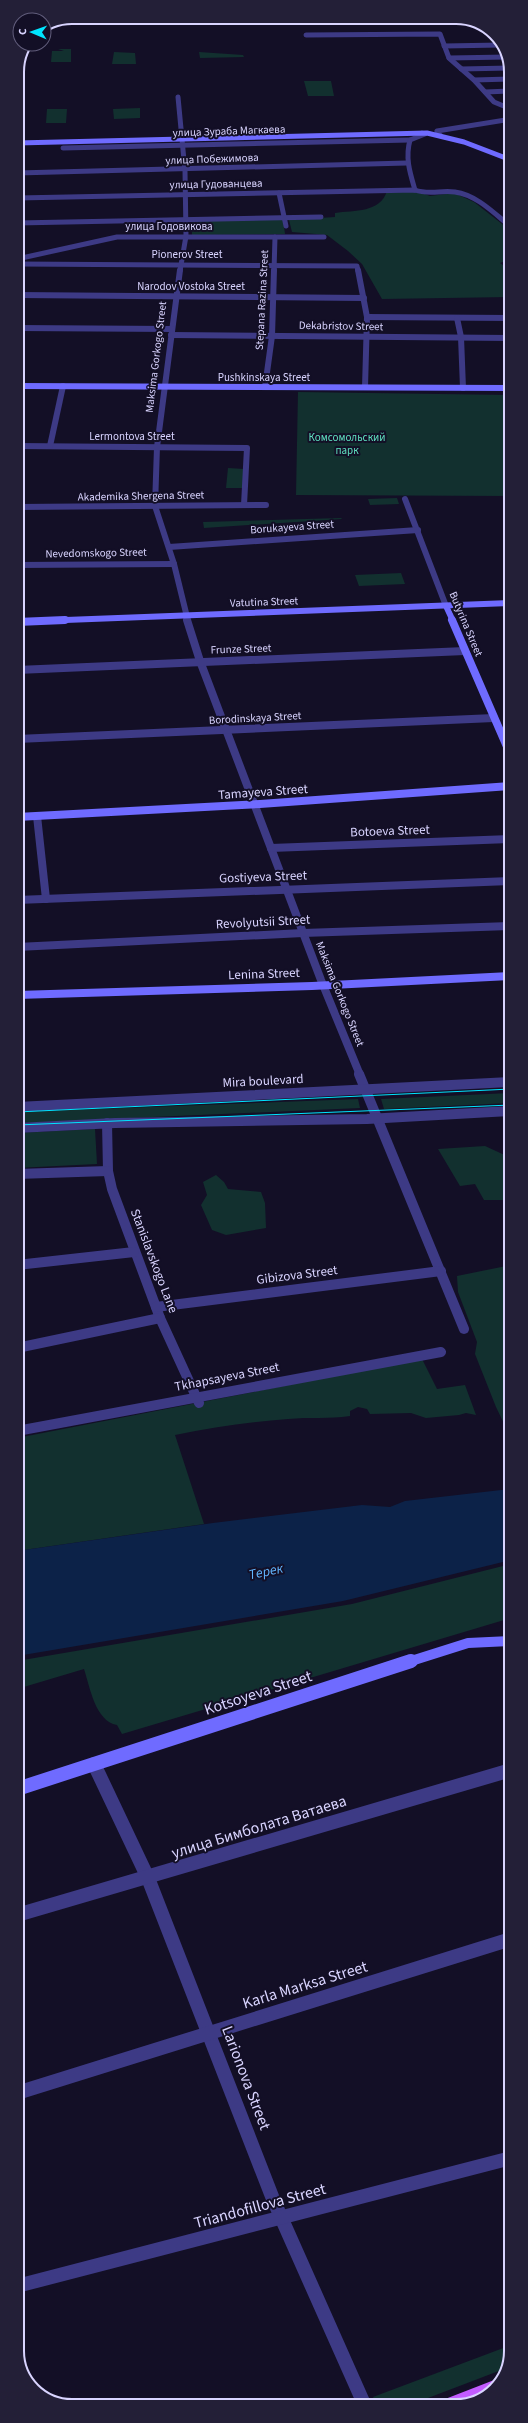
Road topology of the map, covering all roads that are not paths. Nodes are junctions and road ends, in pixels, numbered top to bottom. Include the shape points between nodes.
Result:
1 (306, 35) dead end
2 (495, 45) edge
3 (444, 46) junction
4 (501, 57) edge
5 (449, 58) junction
6 (504, 68) edge
7 (461, 69) junction
8 (504, 79) edge
9 (474, 80) junction
10 (504, 91) edge
11 (485, 92) junction
12 (178, 97) dead end
13 (504, 106) edge
14 (504, 120) edge
15 (423, 134) junction
16 (397, 136) junction
17 (441, 136) junction
18 (410, 140) junction
19 (182, 141) junction
20 (24, 144) edge
21 (24, 144) edge
22 (62, 148) dead end
23 (504, 158) edge
24 (407, 163) junction
25 (185, 170) junction
26 (24, 173) edge
27 (415, 190) junction
28 (279, 192) junction
29 (185, 195) junction
30 (24, 198) edge
31 (321, 217) dead end
32 (285, 218) junction
33 (187, 220) junction
34 (504, 222) edge
35 (24, 223) edge
36 (286, 226) dead end
37 (186, 236) junction
38 (275, 237) junction
39 (324, 237) dead end
40 (24, 257) edge
41 (24, 264) edge
42 (181, 264) junction
43 (275, 264) junction
44 (24, 295) edge
45 (176, 296) junction
46 (273, 297) junction
47 (364, 298) junction
48 (367, 317) junction
49 (457, 318) junction
50 (504, 318) edge
51 (24, 328) edge
52 (171, 332) junction
53 (272, 336) junction
54 (366, 337) junction
55 (461, 337) junction
56 (504, 338) edge
57 (24, 386) edge
58 (63, 386) junction
59 (166, 387) junction
60 (265, 387) junction
61 (365, 387) junction
62 (464, 388) junction
63 (504, 388) edge
64 (24, 446) edge
65 (50, 446) junction
66 (157, 446) junction
67 (405, 499) dead end
68 (244, 505) junction
69 (266, 505) dead end
70 (155, 506) junction
71 (24, 507) edge
72 (418, 530) junction
73 (168, 547) junction
74 (174, 564) junction
75 (24, 565) edge
76 (504, 603) edge
77 (446, 606) junction
78 (185, 615) junction
79 (24, 622) edge
80 (466, 651) junction
81 (200, 661) junction
82 (24, 670) edge
83 (494, 718) junction
84 (228, 730) junction
85 (504, 735) edge
86 (24, 739) edge
87 (504, 787) edge
88 (254, 805) junction
89 (37, 816) junction
90 (24, 817) edge
91 (504, 839) edge
92 (271, 848) junction
93 (504, 882) edge
94 (287, 889) junction
95 (46, 899) junction
96 (24, 900) edge
97 (504, 926) edge
98 (303, 933) junction
99 (24, 947) edge
100 (504, 976) edge
101 (323, 985) junction
102 (24, 995) edge
103 (504, 1082) edge
104 (365, 1089) junction
105 (24, 1106) edge
106 (504, 1111) edge
107 (378, 1118) junction
108 (107, 1127) junction
109 (24, 1128) edge
110 (108, 1171) junction
111 (24, 1174) edge
112 (134, 1252) junction
113 (24, 1264) edge
114 (441, 1271) junction
115 (156, 1307) junction
116 (160, 1318) junction
117 (464, 1329) dead end
118 (24, 1347) edge
119 (442, 1352) dead end
120 (197, 1401) junction
121 (24, 1430) edge
122 (504, 1643) edge
123 (94, 1764) junction
124 (504, 1772) edge
125 (24, 1787) edge
126 (148, 1878) junction
127 (24, 1914) edge
128 (504, 1941) edge
129 (210, 2032) junction
130 (24, 2091) edge
131 (504, 2160) edge
132 (282, 2219) junction
133 (24, 2284) edge
134 (362, 2399) edge

1 - 3 street via 440,34
2 - 3 street
3 - 5 street
4 - 5 street
5 - 7 street
6 - 7 street
7 - 9 street
8 - 9 street
9 - 11 street
10 - 11 street
11 - 13 street via 494,102
12 - 19 street, Maksima Gorkogo Street
14 - 17 street via 438,131
15 - 16 main road, улица Зураба Магкаева
15 - 17 main road, улица Зураба Магкаева
15 - 18 street
15 - 19 main road, улица Зураба Магкаева
16 - 18 street
16 - 19 main road, улица Зураба Магкаева
17 - 23 main road, улица Зураба Магкаева
18 - 19 street
18 - 24 street
19 - 20 main road, улица Зураба Магкаева
19 - 21 main road, улица Зураба Магкаева
19 - 22 street
19 - 25 street, Maksima Gorkogo Street
24 - 25 street, улица Побежимова
24 - 27 street
25 - 26 street, улица Побежимова
25 - 29 street, Maksima Gorkogo Street
27 - 28 street, улица Гудованцева
27 - 34 street, улица Гудованцева via 430,194 459,193 480,203
28 - 29 street, улица Гудованцева
28 - 32 street
29 - 30 street, улица Гудованцева
29 - 33 street, Maksima Gorkogo Street
31 - 32 street, улица Годовикова
32 - 33 street, улица Годовикова
32 - 36 street
33 - 35 street, улица Годовикова
33 - 37 street, Maksima Gorkogo Street
37 - 38 street, улица Годовикова
37 - 40 street, улица Годовикова via 117,237
37 - 42 street, Maksima Gorkogo Street
38 - 39 street, улица Годовикова
38 - 43 street, Stepana Razina Street
41 - 42 street, Pionerov Street
42 - 43 street, Pionerov Street
42 - 45 street, Maksima Gorkogo Street
43 - 46 street, Stepana Razina Street
43 - 47 street, Pionerov Street via 357,266
44 - 45 street, Narodov Vostoka Street
45 - 46 street, Narodov Vostoka Street
45 - 52 street, Maksima Gorkogo Street
46 - 47 street, Narodov Vostoka Street
46 - 53 street, Stepana Razina Street
47 - 48 street
48 - 49 street
48 - 54 street
49 - 50 street
49 - 55 street
51 - 52 street, Dekabristov Street
52 - 53 street, Dekabristov Street
52 - 59 street, Maksima Gorkogo Street
53 - 54 street, Dekabristov Street
53 - 60 street, Stepana Razina Street
54 - 55 street, Dekabristov Street
54 - 61 street
55 - 56 street, Dekabristov Street
55 - 62 street
57 - 58 main road, Pushkinskaya Street
58 - 59 main road, Pushkinskaya Street
58 - 65 street
59 - 60 main road, Pushkinskaya Street
59 - 66 street, Maksima Gorkogo Street
60 - 61 main road, Pushkinskaya Street
61 - 62 main road, Pushkinskaya Street
62 - 63 main road, Pushkinskaya Street
64 - 65 street, Lermontova Street
65 - 66 street, Lermontova Street
66 - 68 street, Lermontova Street via 247,448
66 - 70 street, Maksima Gorkogo Street
67 - 72 street, Butyrina Street
68 - 69 street, Akademika Shergena Street
68 - 70 street, Akademika Shergena Street
70 - 71 street, Akademika Shergena Street
70 - 73 street, Maksima Gorkogo Street
72 - 73 street, Borukayeva Street
72 - 77 street, Butyrina Street
73 - 74 street, Maksima Gorkogo Street
74 - 75 street, Nevedomskogo Street
74 - 78 street, Maksima Gorkogo Street
76 - 77 main road, Vatutina Street
77 - 78 main road, Vatutina Street
77 - 80 main road, Butyrina Street
78 - 79 main road, Vatutina Street
78 - 81 street, Maksima Gorkogo Street
80 - 81 street, Frunze Street
80 - 83 main road, Butyrina Street
81 - 82 street, Frunze Street
81 - 84 street, Maksima Gorkogo Street
83 - 84 street, Borodinskaya Street
83 - 85 main road, Butyrina Street
84 - 86 street, Borodinskaya Street
84 - 88 street, Maksima Gorkogo Street
87 - 88 main road, Tamayeva Street
88 - 89 main road, Tamayeva Street
88 - 92 street, Maksima Gorkogo Street
89 - 90 main road, Tamayeva Street
89 - 95 street
91 - 92 street, Botoeva Street
92 - 94 street, Maksima Gorkogo Street
93 - 94 street, Gostiyeva Street
94 - 95 street, Gostiyeva Street
94 - 98 street, Maksima Gorkogo Street
95 - 96 street, Gostiyeva Street
97 - 98 street, Revolyutsii Street
98 - 99 street, Revolyutsii Street
98 - 101 street, Maksima Gorkogo Street
100 - 101 main road, Lenina Street
101 - 102 main road, Lenina Street
101 - 104 street, Maksima Gorkogo Street
103 - 104 street, Mira boulevard
104 - 105 street, Mira boulevard
104 - 107 street, Maksima Gorkogo Street
106 - 107 street
107 - 108 street
107 - 114 street, Maksima Gorkogo Street
108 - 109 street
108 - 110 street, Stanislavskogo Lane
110 - 111 street
110 - 112 street, Stanislavskogo Lane
112 - 113 street
112 - 115 street, Stanislavskogo Lane
114 - 115 street, Gibizova Street
114 - 117 street, Maksima Gorkogo Street
115 - 116 street, Stanislavskogo Lane
116 - 118 street
116 - 120 street, Stanislavskogo Lane
119 - 120 street, Tkhapsayeva Street
120 - 121 street, Tkhapsayeva Street
122 - 123 main road, Kotsoyeva Street via 468,1643
123 - 125 main road, Kotsoyeva Street
123 - 126 street, Larionova Street
124 - 126 street, улица Бимболата Ватаева
126 - 127 street, улица Бимболата Ватаева
126 - 129 street, Larionova Street
128 - 129 street, Karla Marksa Street
129 - 130 street, Karla Marksa Street
129 - 132 street, Larionova Street
131 - 132 street, Triandofillova Street
132 - 133 street, Triandofillova Street
132 - 134 street, Larionova Street

